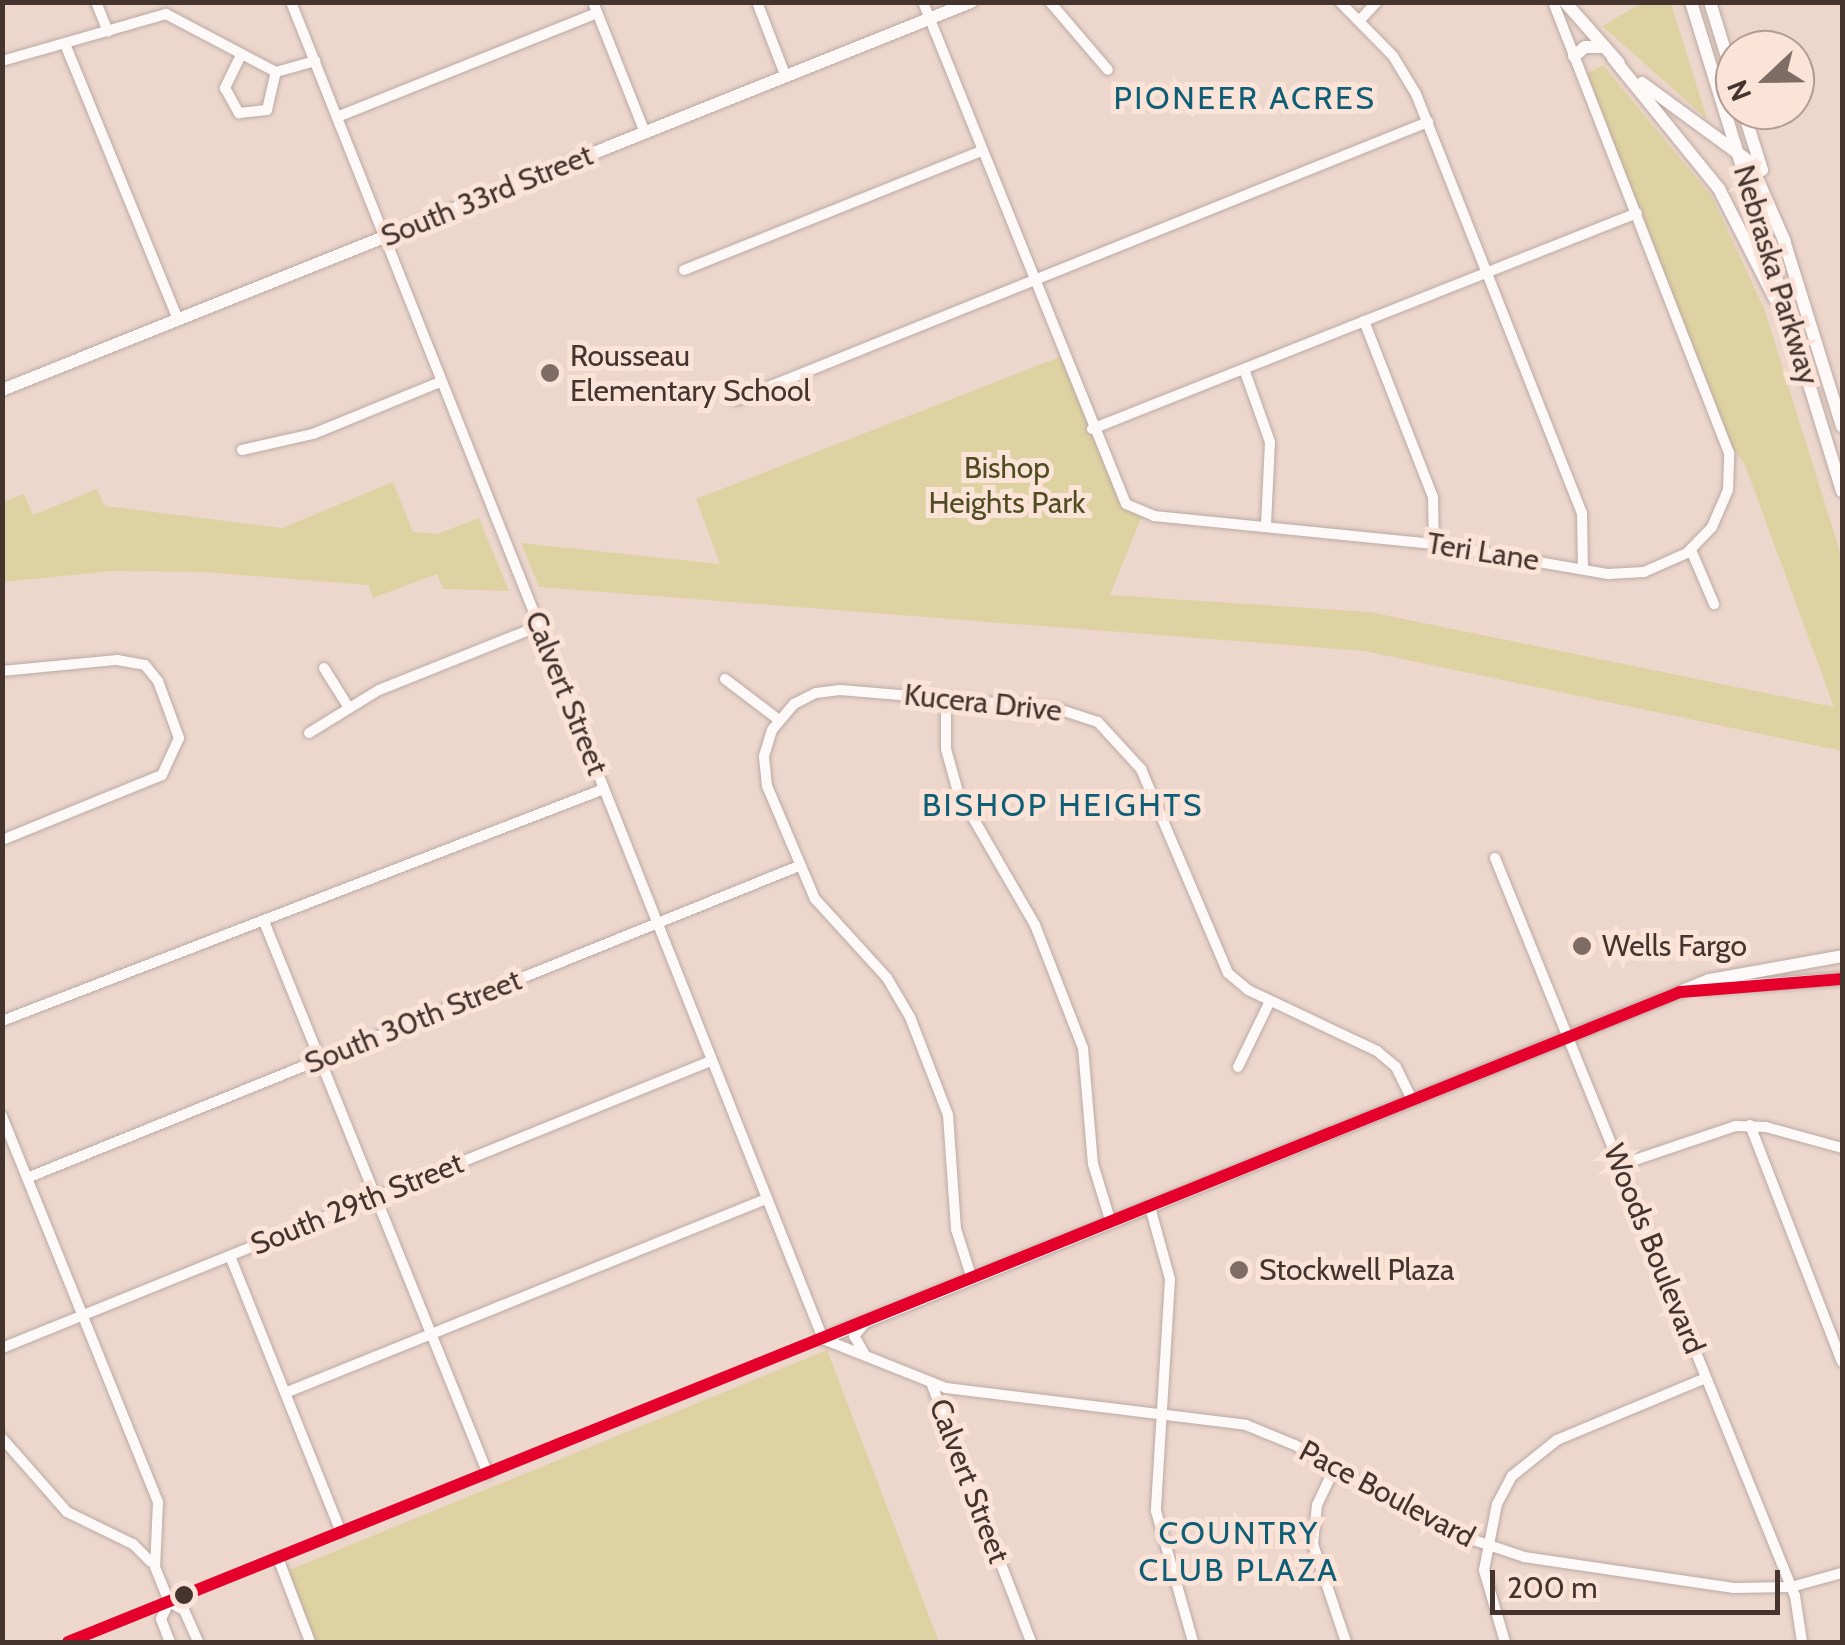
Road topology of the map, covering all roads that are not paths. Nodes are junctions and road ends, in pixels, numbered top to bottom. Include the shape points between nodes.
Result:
1 (96, 2) edge
2 (291, 2) edge
3 (757, 2) edge
4 (922, 2) edge
5 (971, 2) edge
6 (1050, 2) edge
7 (1340, 2) edge
8 (1378, 2) edge
9 (1552, 2) edge
10 (1564, 2) edge
11 (1691, 2) edge
12 (1710, 2) edge
13 (595, 8) edge
14 (929, 19) junction
15 (1360, 21) junction
16 (1719, 30) edge
17 (108, 32) junction
18 (65, 44) junction
19 (1608, 53) junction
20 (241, 55) junction
21 (1574, 56) junction
22 (2, 60) edge
23 (314, 60) junction
24 (1108, 70) dead end
25 (276, 72) junction
26 (786, 77) junction
27 (337, 117) junction
28 (1428, 122) junction
29 (1750, 130) edge
30 (645, 133) junction
31 (1736, 149) junction
32 (982, 151) junction
33 (1637, 213) junction
34 (385, 237) junction
35 (1785, 242) junction
36 (684, 270) dead end
37 (1487, 272) junction
38 (1033, 280) junction
39 (178, 320) junction
40 (1364, 321) junction
41 (1244, 368) junction
42 (1807, 376) junction
43 (442, 381) junction
44 (2, 390) edge
45 (736, 400) dead end
46 (1842, 426) edge
47 (1092, 429) junction
48 (242, 450) dead end
49 (1842, 491) edge
50 (1266, 525) junction
51 (1434, 544) junction
52 (1691, 550) junction
53 (1583, 569) junction
54 (1714, 604) dead end
55 (539, 626) junction
56 (324, 668) dead end
57 (2, 671) edge
58 (725, 680) dead end
59 (946, 698) junction
60 (349, 708) junction
61 (779, 720) junction
62 (309, 733) dead end
63 (604, 790) junction
64 (2, 840) edge
65 (1494, 858) dead end
66 (799, 866) junction
67 (265, 924) junction
68 (657, 924) junction
69 (1842, 956) edge
70 (1792, 962) junction
71 (1842, 979) edge
72 (1767, 984) junction
73 (1680, 992) junction
74 (1270, 1001) junction
75 (2, 1021) edge
76 (1568, 1037) junction
77 (323, 1058) junction
78 (712, 1062) junction
79 (1238, 1067) dead end
80 (1412, 1100) junction
81 (2, 1116) edge
82 (1750, 1125) junction
83 (1842, 1148) edge
84 (1620, 1165) junction
85 (27, 1178) junction
86 (378, 1196) junction
87 (766, 1199) junction
88 (1150, 1206) junction
89 (1111, 1222) junction
90 (230, 1256) junction
91 (972, 1278) junction
92 (82, 1315) junction
93 (866, 1322) junction
94 (433, 1334) junction
95 (823, 1339) junction
96 (2, 1348) edge
97 (869, 1356) junction
98 (1842, 1362) edge
99 (1706, 1378) junction
100 (932, 1385) junction
101 (286, 1393) junction
102 (1159, 1410) junction
103 (2, 1438) edge
104 (1335, 1467) junction
105 (488, 1474) dead end
106 (341, 1532) dead end
107 (1487, 1547) junction
108 (278, 1558) dead end
109 (155, 1567) junction
110 (1842, 1573) edge
111 (1791, 1586) junction
112 (168, 1602) junction
113 (170, 1642) edge
114 (198, 1642) edge
115 (310, 1642) edge
116 (1031, 1642) edge
117 (1193, 1642) edge
118 (1346, 1642) edge
119 (1505, 1642) edge
120 (1802, 1642) edge

1 - 17 street
2 - 23 street, Calvert Street
3 - 26 street
4 - 14 street
5 - 14 main road, South 33rd Street
6 - 24 street
7 - 15 street
8 - 15 street
9 - 21 street, Teri Lane
10 - 19 main road
11 - 31 main road, Nebraska Parkway
12 - 16 main road
13 - 27 street
13 - 30 street
14 - 26 main road, South 33rd Street
14 - 32 street
15 - 28 street via 1405,73
17 - 18 street
17 - 20 street via 166,14
18 - 22 street
18 - 39 street
19 - 21 main road via 1585,47
19 - 31 main road via 1681,116
19 - 42 main road via 1698,158 1740,223
20 - 25 street
20 - 25 street via 225,88 239,113 267,110
21 - 33 street, Teri Lane
23 - 25 street
23 - 27 street, Calvert Street
26 - 30 main road, South 33rd Street
27 - 34 street, Calvert Street
28 - 37 street
28 - 38 street
29 - 35 main road, Nebraska Parkway
30 - 34 main road, South 33rd Street
31 - 35 main road via 1754,168
31 - 42 main road, Nebraska Parkway
32 - 36 street
32 - 38 street
33 - 37 street
33 - 52 street, Teri Lane via 1725,436 1730,478 1724,505
34 - 39 main road, South 33rd Street
34 - 43 street, Calvert Street
35 - 46 main road, Nebraska Parkway
37 - 40 street
37 - 53 street via 1582,512
38 - 45 street
38 - 47 street
39 - 44 main road, South 33rd Street
40 - 41 street
40 - 51 street via 1434,497
41 - 47 street
41 - 50 street via 1270,442
42 - 49 main road, Nebraska Parkway
43 - 48 street via 313,434
43 - 55 street, Calvert Street
47 - 50 street, Teri Lane via 1122,500 1143,513
50 - 51 street, Teri Lane
51 - 53 street, Teri Lane
52 - 53 street, Teri Lane via 1644,572
52 - 54 street
55 - 60 street
55 - 63 street, Calvert Street
56 - 60 street
57 - 64 street via 117,660 146,666 178,729 176,755 153,780
58 - 61 street
59 - 61 street, Kucera Drive via 828,690 804,698
59 - 74 street, Kucera Drive via 1070,711 1122,742 1141,769 1219,962
59 - 89 street via 946,749 958,792 1036,926 1084,1048 1093,1164
60 - 62 street
61 - 66 street via 764,771
63 - 67 street
63 - 68 street, Calvert Street
65 - 76 street, Woods Boulevard
66 - 68 street, South 30th Street
66 - 91 street via 814,899 887,978 910,1016 948,1115 956,1230
67 - 75 street
67 - 77 street
68 - 77 street, South 30th Street
68 - 78 street, Calvert Street
69 - 70 main road
70 - 72 main road
70 - 73 main road
71 - 72 main road
72 - 73 main road
73 - 76 main road
74 - 79 street
74 - 80 street, Kucera Drive via 1377,1051 1396,1067
76 - 80 main road
76 - 84 street, Woods Boulevard
77 - 85 street, South 30th Street
77 - 86 street
78 - 86 street, South 29th Street
78 - 87 street, Calvert Street
80 - 88 main road
81 - 85 street
82 - 83 street
82 - 84 street via 1705,1132
82 - 98 street
84 - 99 street, Woods Boulevard
85 - 92 street
86 - 90 street, South 29th Street
86 - 94 street
87 - 94 street
87 - 95 street, Calvert Street
88 - 89 main road
88 - 102 street via 1170,1280
89 - 91 main road
90 - 92 street, South 29th Street
90 - 101 street
91 - 93 main road
92 - 96 street, South 29th Street
92 - 109 street via 158,1502
93 - 95 main road
93 - 97 street via 854,1339
94 - 101 street
94 - 105 street
95 - 97 street, Calvert Street
97 - 100 street, Calvert Street
99 - 107 street via 1531,1456 1503,1490
99 - 111 street, Woods Boulevard
100 - 102 street, Pace Boulevard
100 - 116 street, Calvert Street
101 - 106 street
102 - 104 street, Pace Boulevard via 1246,1425
102 - 117 street via 1158,1526
103 - 109 street via 53,1500 84,1524 133,1544
104 - 107 street, Pace Boulevard via 1426,1521
104 - 118 street via 1316,1505 1314,1544
107 - 111 street, Pace Boulevard via 1710,1586
107 - 119 street via 1486,1593
108 - 115 street
109 - 112 street
110 - 111 street, Pace Boulevard
111 - 120 street, Woods Boulevard
112 - 113 street via 161,1619
112 - 114 street via 184,1610

